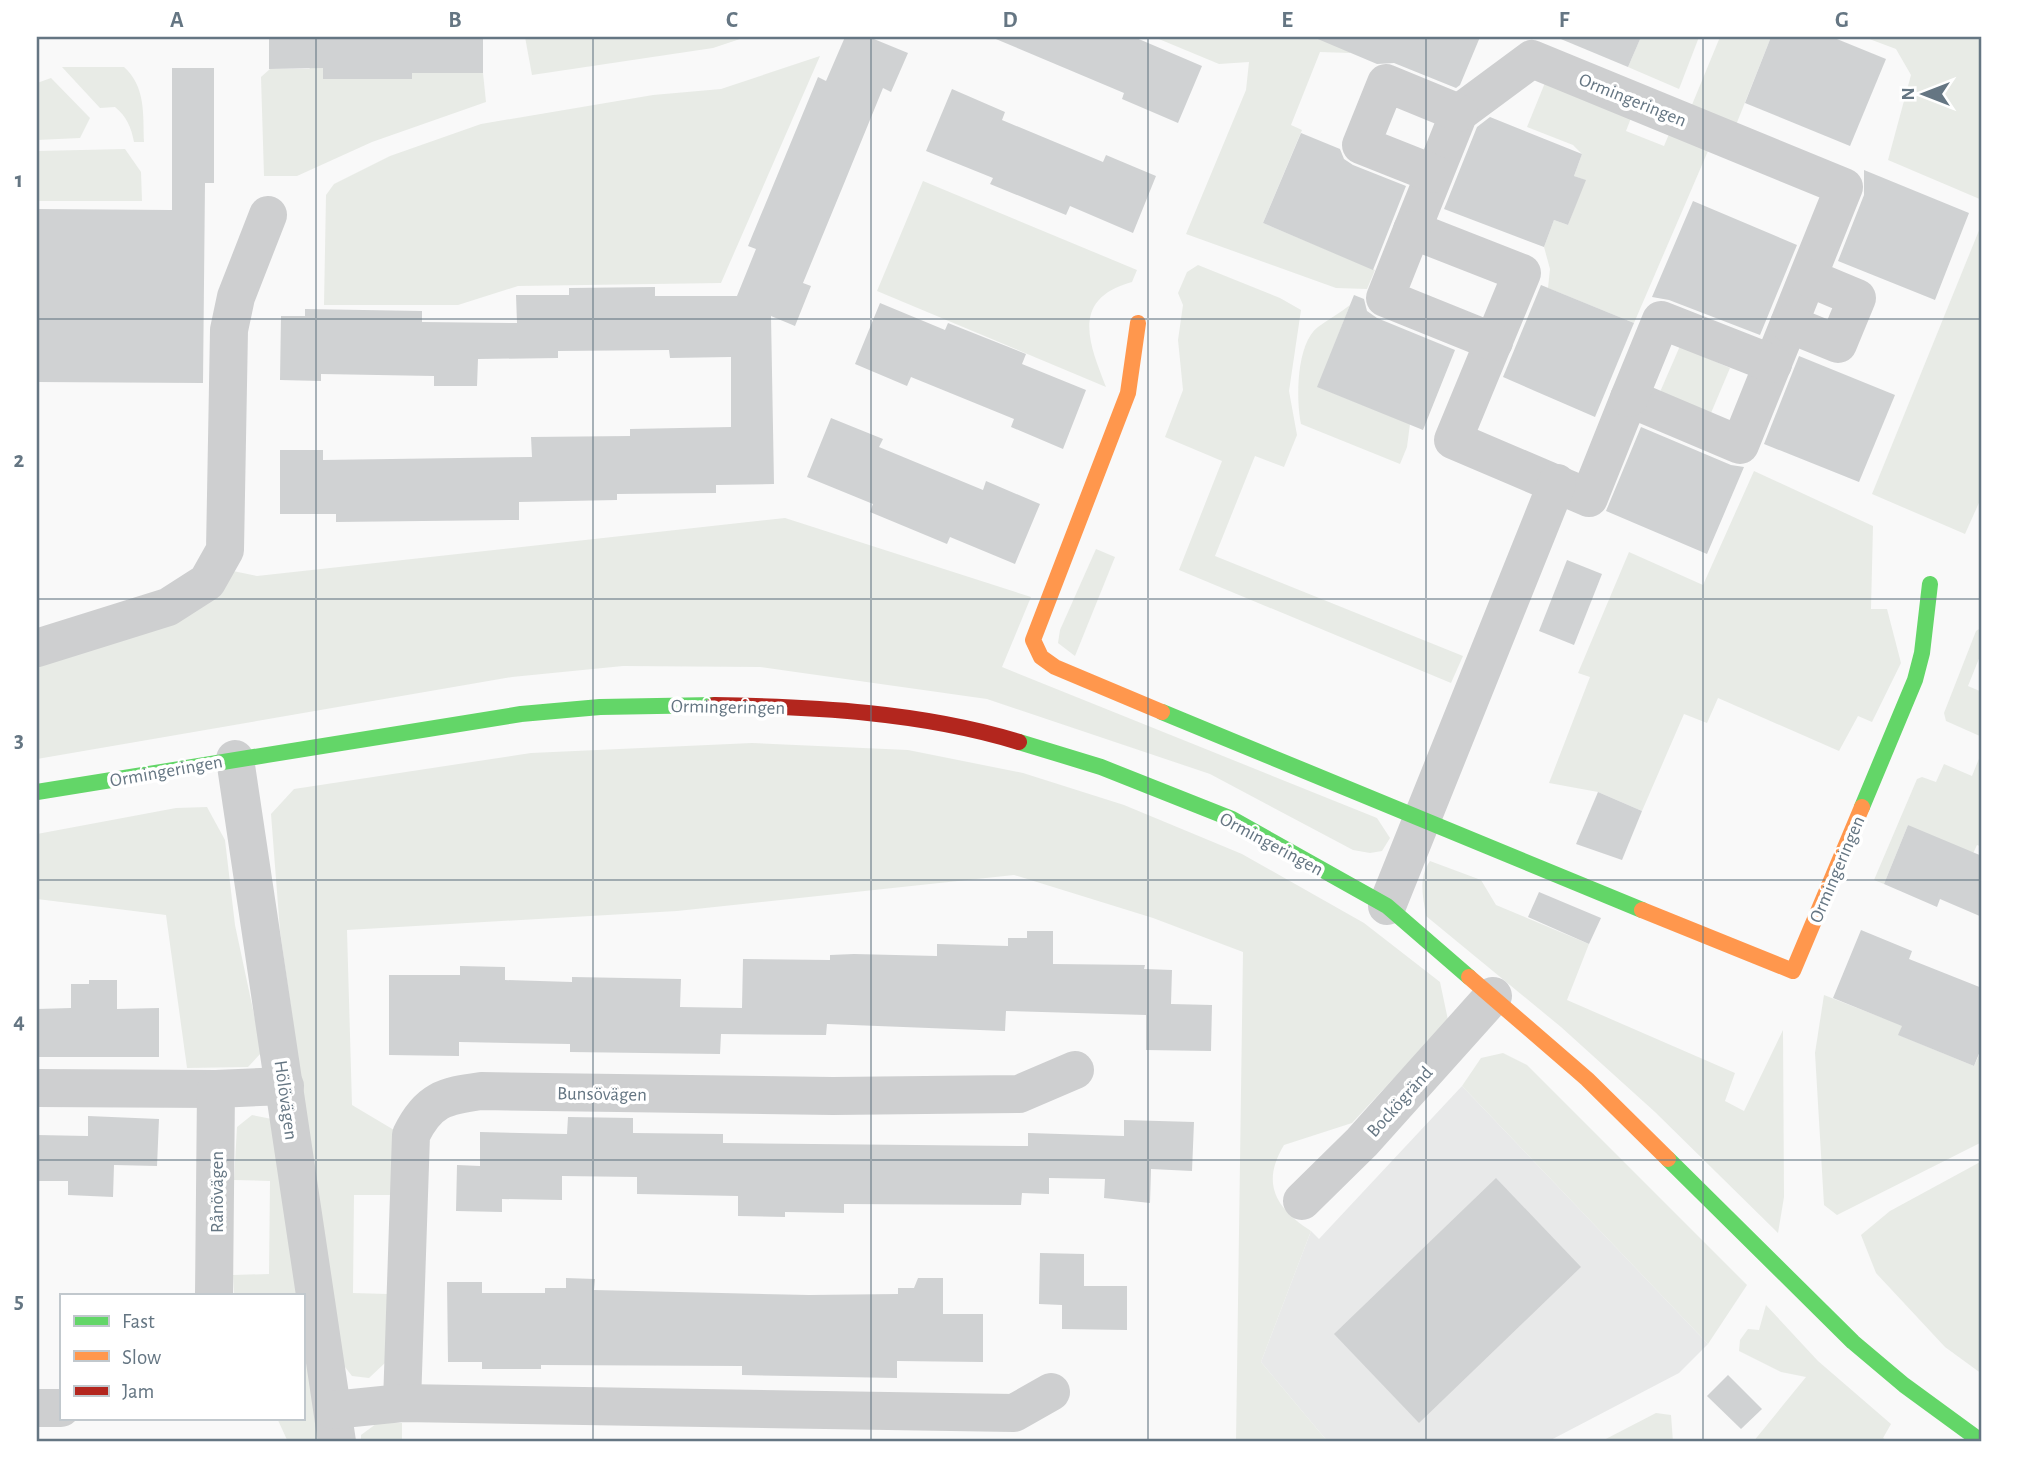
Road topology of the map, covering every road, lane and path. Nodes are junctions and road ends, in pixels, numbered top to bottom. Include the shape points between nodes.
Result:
1 (1459, 113) junction
2 (1434, 174) junction
3 (268, 215) dead end
4 (1412, 230) junction
5 (1809, 278) junction
6 (1138, 323) dead end
7 (1789, 324) junction
8 (1494, 342) junction
9 (1773, 364) junction
10 (1629, 398) junction
11 (1557, 483) junction
12 (1930, 584) dead end
13 (37, 648) edge
14 (236, 759) junction
15 (37, 792) edge
16 (1421, 821) junction
17 (1387, 906) junction
18 (1493, 996) junction
19 (1075, 1070) dead end
20 (285, 1086) junction
21 (37, 1088) edge
22 (216, 1089) junction
23 (1302, 1202) dead end
24 (214, 1294) edge
25 (1051, 1392) dead end
26 (402, 1402) junction
27 (37, 1408) edge
28 (60, 1408) edge
29 (335, 1426) edge
30 (1982, 1442) edge

1 - 2 street
1 - 2 street via 1386,83 1361,145
1 - 5 street, Ormingeringen via 1532,59 1844,187
2 - 4 street
3 - 13 street via 236,297 229,330 225,550 207,582 168,607
4 - 8 street via 1385,298
4 - 8 street via 1522,273
5 - 7 street, Ormingeringen
5 - 7 street via 1857,298 1838,344
6 - 16 street, Ormingeringen via 1128,393 1033,640 1036,649 1055,667
7 - 9 street, Ormingeringen
8 - 11 street via 1453,440
9 - 10 street via 1661,320
9 - 10 street, Ormingeringen via 1740,445
10 - 11 street via 1589,498
11 - 16 street
12 - 16 street, Ormingeringen via 1915,680 1793,971
14 - 15 street, Ormingeringen
14 - 17 street, Ormingeringen via 444,725 600,707 820,707 983,731 1101,767 1232,819
14 - 20 street, Hölövägen
16 - 17 street
17 - 18 street, Ormingeringen
18 - 23 street, Bockögränd
18 - 30 street, Ormingeringen via 1587,1079 1853,1342
19 - 26 street, Bunsövägen via 1019,1094 481,1091 437,1103 422,1112 411,1135
20 - 22 street
20 - 29 street, Hölövägen
21 - 22 street
22 - 24 street, Rånövägen
25 - 26 street via 1014,1413
26 - 29 street
27 - 28 street

